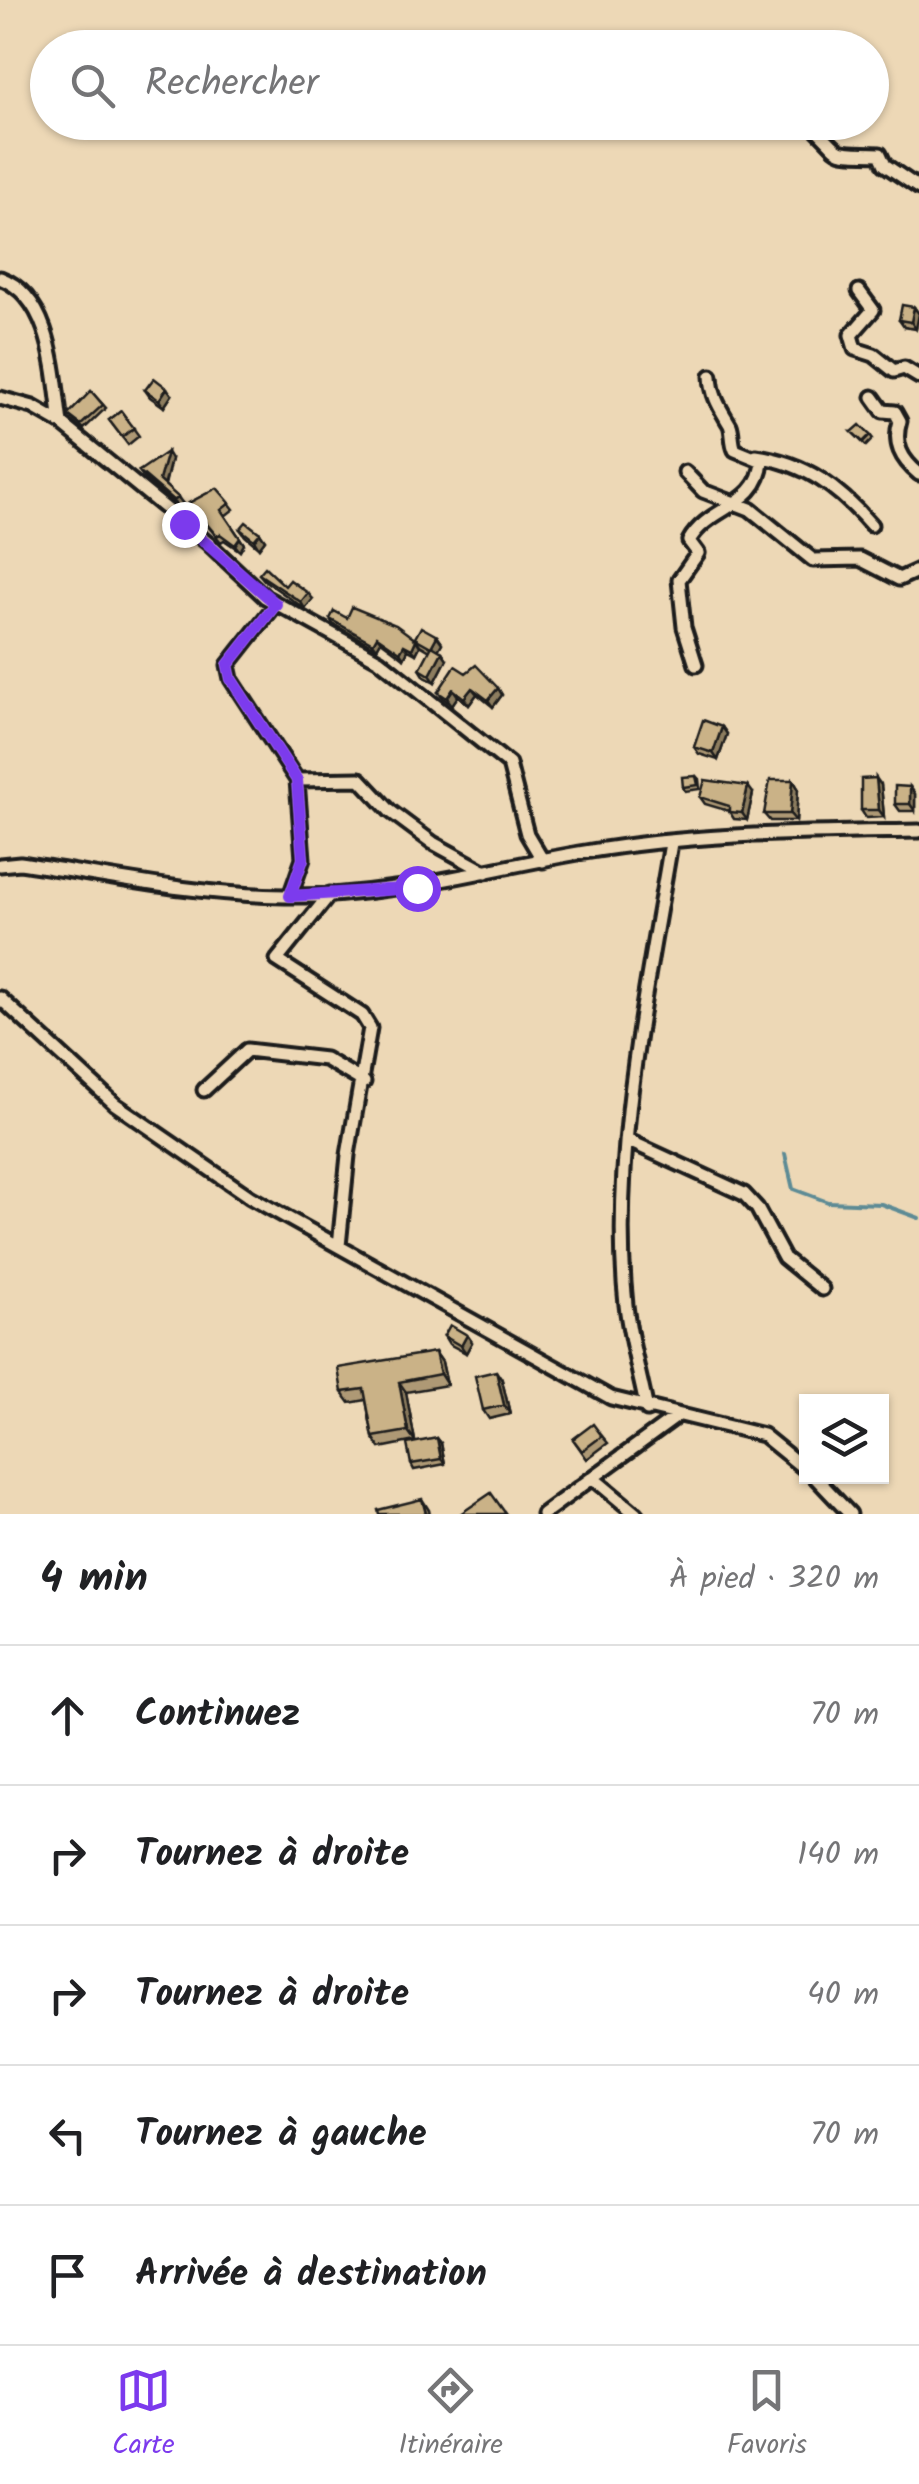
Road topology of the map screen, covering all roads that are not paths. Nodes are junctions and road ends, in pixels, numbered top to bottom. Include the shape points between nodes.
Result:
1 (825, 140) edge
2 (919, 188) edge
3 (0, 278) edge
4 (860, 292) dead end
5 (712, 376) dead end
6 (919, 378) edge
7 (872, 397) dead end
8 (0, 398) edge
9 (61, 423) junction
10 (752, 456) junction
11 (686, 472) dead end
12 (919, 474) edge
13 (735, 503) junction
14 (871, 524) dead end
15 (919, 570) edge
16 (276, 604) junction
17 (696, 666) dead end
18 (297, 780) junction
19 (919, 831) edge
20 (671, 843) junction
21 (543, 861) junction
22 (0, 865) edge
23 (486, 873) junction
24 (330, 894) junction
25 (290, 896) junction
26 (0, 998) edge
27 (364, 1082) junction
28 (204, 1090) dead end
29 (629, 1140) junction
30 (339, 1246) junction
31 (822, 1289) dead end
32 (647, 1410) junction
33 (677, 1416) junction
34 (799, 1464) edge
35 (592, 1478) junction
36 (822, 1484) edge
37 (543, 1514) edge
38 (636, 1514) edge
39 (850, 1514) edge

1 - 2 street via 848,156 880,154 885,165
3 - 9 street via 47,327
4 - 6 street via 873,310 852,335 855,349
5 - 10 street via 735,450
7 - 12 street via 884,411 895,412 900,454
8 - 9 street
9 - 16 street
10 - 13 street via 762,462 761,475 745,500
10 - 14 street via 784,460 819,477
11 - 13 street via 703,491
13 - 15 street via 813,560 860,559 899,579
13 - 17 street via 697,526 689,541 698,554 679,580
16 - 18 street via 231,658 228,673
16 - 21 street via 379,660 509,764 528,834
18 - 23 street via 360,779 432,843
18 - 25 street via 303,859
19 - 20 street
20 - 21 street
20 - 29 street
21 - 23 street
22 - 25 street
23 - 24 street via 417,888
24 - 25 street
24 - 27 street via 278,960 368,1022
26 - 30 street via 115,1104 250,1197
27 - 28 street via 324,1058 247,1050
27 - 30 street
29 - 31 street via 744,1194 784,1258
29 - 32 street via 626,1306
30 - 32 street via 611,1398
32 - 33 street
33 - 34 street via 763,1435
33 - 35 street
35 - 37 street
35 - 38 street
36 - 39 street

